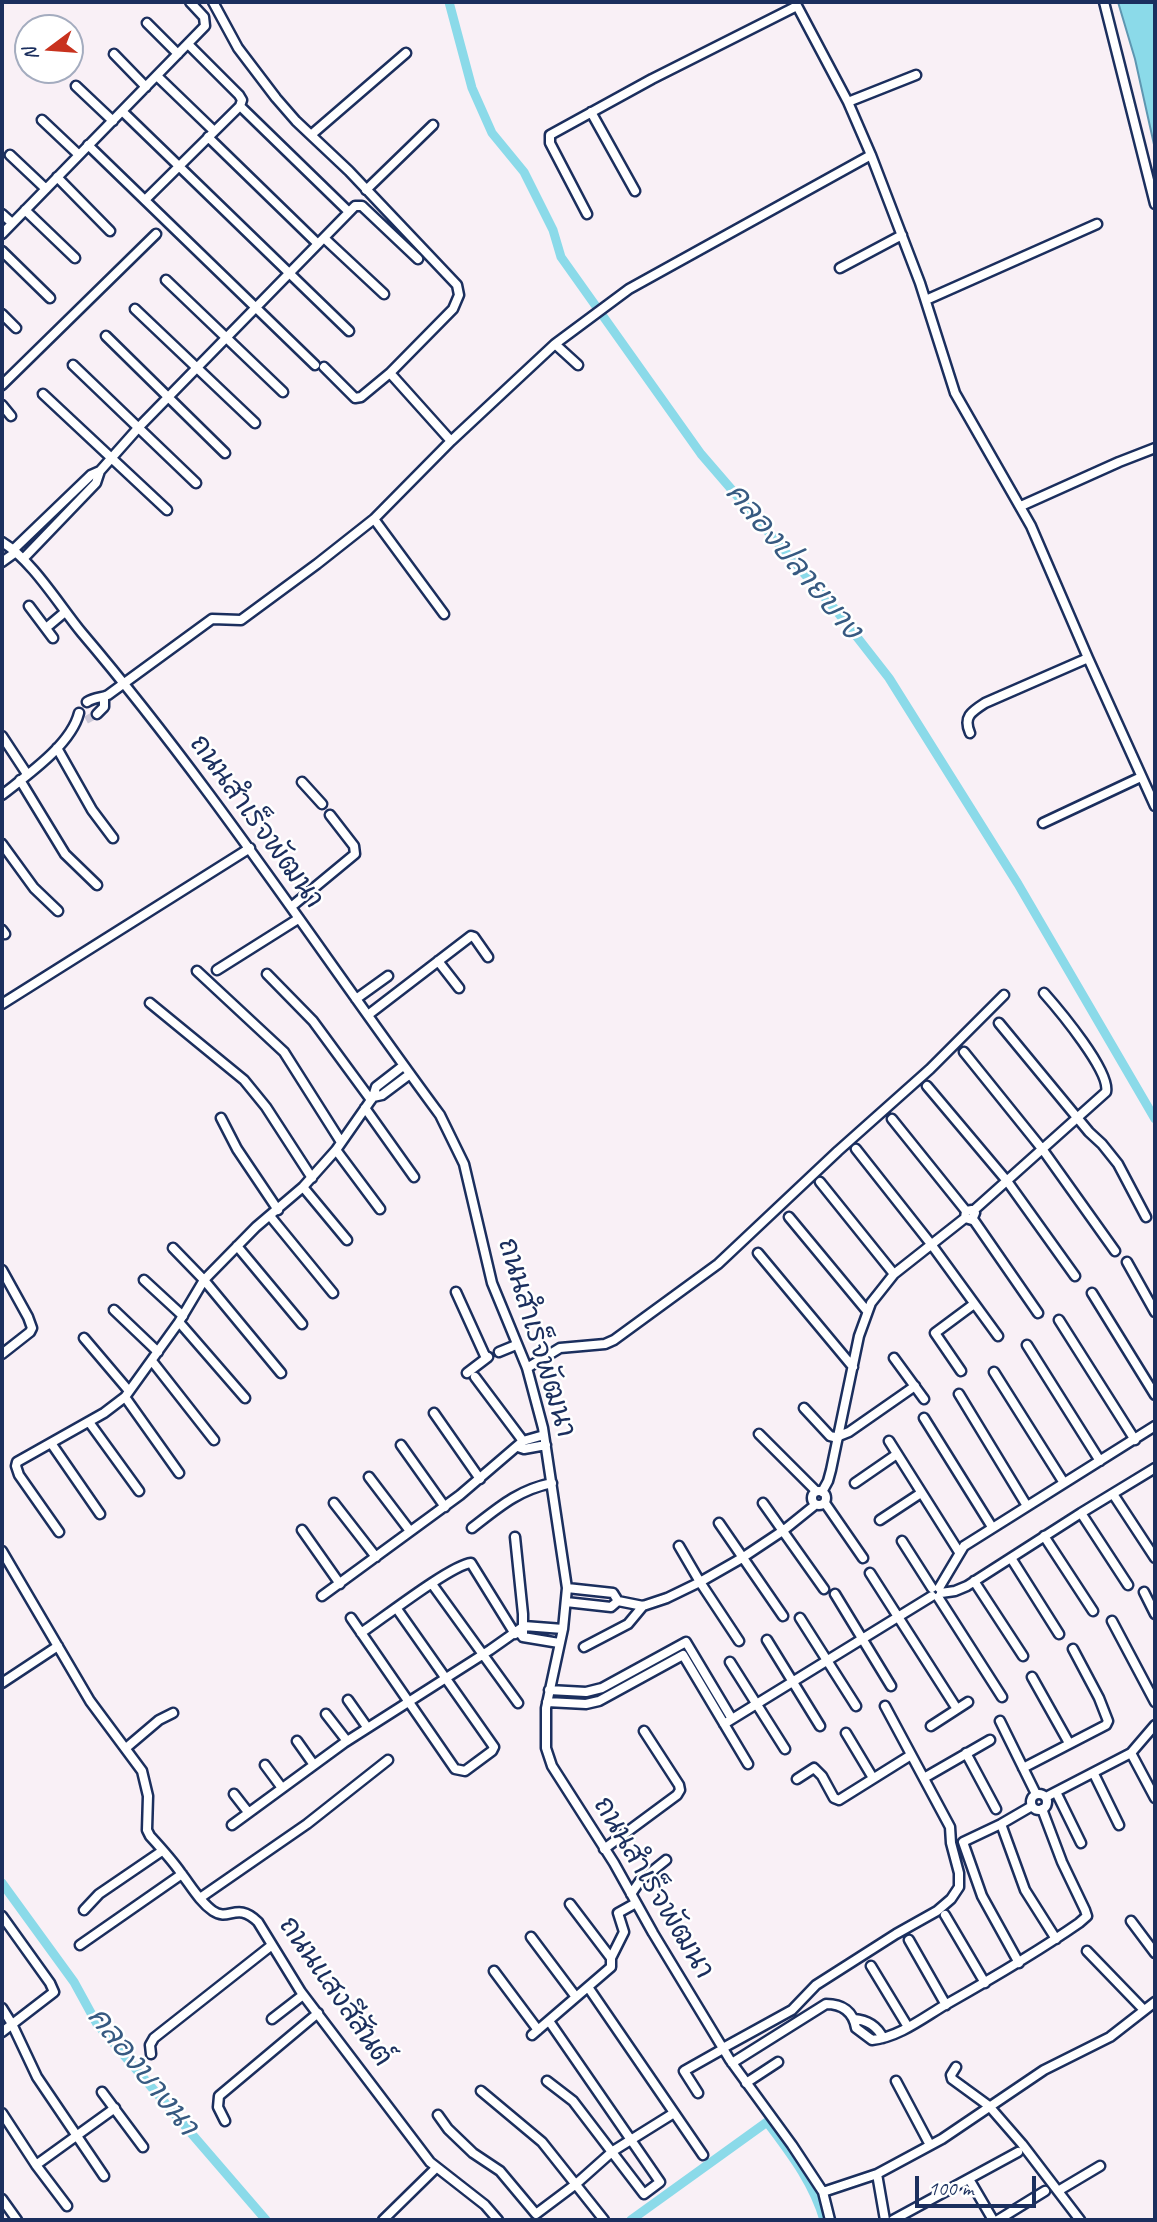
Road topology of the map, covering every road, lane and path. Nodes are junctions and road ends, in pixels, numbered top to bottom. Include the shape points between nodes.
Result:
1 (190, 2) edge
2 (214, 2) edge
3 (1104, 2) edge
4 (796, 4) edge
5 (147, 23) dead end
6 (188, 44) junction
7 (406, 53) dead end
8 (114, 54) dead end
9 (178, 54) junction
10 (916, 75) dead end
11 (157, 76) junction
12 (76, 86) dead end
13 (146, 87) junction
14 (848, 103) junction
15 (240, 106) junction
16 (122, 111) junction
17 (591, 113) junction
18 (42, 120) dead end
19 (113, 121) junction
20 (433, 125) dead end
21 (211, 134) junction
22 (311, 135) junction
23 (88, 145) junction
24 (10, 155) dead end
25 (79, 155) junction
26 (871, 155) junction
27 (179, 167) junction
28 (57, 177) junction
29 (46, 189) junction
30 (366, 190) junction
31 (635, 191) dead end
32 (145, 200) junction
33 (1155, 204) edge
34 (25, 210) junction
35 (349, 212) junction
36 (2, 214) edge
37 (587, 214) dead end
38 (12, 223) junction
39 (1097, 224) dead end
40 (110, 231) dead end
41 (2, 234) edge
42 (156, 234) dead end
43 (902, 235) junction
44 (321, 241) junction
45 (2, 251) edge
46 (75, 258) dead end
47 (418, 259) dead end
48 (840, 268) dead end
49 (289, 273) junction
50 (166, 280) dead end
51 (384, 294) dead end
52 (50, 298) dead end
53 (926, 300) junction
54 (256, 308) junction
55 (135, 309) dead end
56 (2, 314) edge
57 (16, 328) dead end
58 (349, 331) dead end
59 (106, 337) dead end
60 (227, 338) junction
61 (555, 344) junction
62 (73, 365) dead end
63 (578, 365) dead end
64 (198, 368) junction
65 (390, 373) junction
66 (2, 385) edge
67 (283, 392) dead end
68 (43, 394) dead end
69 (169, 397) junction
70 (2, 405) edge
71 (11, 416) dead end
72 (255, 423) dead end
73 (139, 428) junction
74 (451, 442) junction
75 (1155, 448) edge
76 (225, 453) dead end
77 (112, 457) junction
78 (100, 471) junction
79 (196, 483) dead end
80 (65, 500) junction
81 (1021, 506) junction
82 (72, 508) junction
83 (167, 510) dead end
84 (374, 519) junction
85 (8, 548) edge
86 (23, 559) junction
87 (2, 562) edge
88 (29, 606) dead end
89 (444, 614) dead end
90 (56, 620) junction
91 (53, 638) dead end
92 (1088, 658) junction
93 (122, 685) junction
94 (106, 696) junction
95 (87, 702) dead end
96 (97, 714) tunnel mouth
97 (80, 719) tunnel mouth
98 (970, 733) dead end
99 (2, 736) edge
100 (57, 748) junction
101 (24, 777) junction
102 (1141, 777) junction
103 (302, 782) dead end
104 (2, 795) edge
105 (321, 804) dead end
106 (1155, 806) edge
107 (330, 815) dead end
108 (1043, 823) dead end
109 (113, 838) dead end
110 (2, 844) edge
111 (250, 848) junction
112 (97, 885) dead end
113 (291, 907) junction
114 (58, 911) dead end
115 (298, 919) junction
116 (488, 957) dead end
117 (438, 961) junction
118 (216, 970) dead end
119 (197, 971) dead end
120 (267, 974) dead end
121 (388, 976) dead end
122 (459, 988) dead end
123 (1044, 993) dead end
124 (1004, 995) dead end
125 (356, 999) junction
126 (150, 1003) dead end
127 (2, 1004) edge
128 (368, 1015) junction
129 (999, 1023) dead end
130 (964, 1052) dead end
131 (403, 1066) junction
132 (410, 1074) junction
133 (928, 1086) dead end
134 (369, 1102) junction
135 (221, 1118) dead end
136 (1078, 1118) junction
137 (892, 1119) dead end
138 (339, 1146) junction
139 (856, 1149) dead end
140 (1042, 1150) junction
141 (414, 1177) dead end
142 (312, 1178) junction
143 (1007, 1181) junction
144 (820, 1182) dead end
145 (303, 1187) junction
146 (380, 1209) dead end
147 (278, 1210) junction
148 (969, 1215) junction
149 (270, 1216) junction
150 (789, 1217) dead end
151 (1146, 1217) dead end
152 (347, 1240) dead end
153 (931, 1244) junction
154 (237, 1246) junction
155 (173, 1248) dead end
156 (1115, 1251) dead end
157 (758, 1253) dead end
158 (1127, 1262) dead end
159 (2, 1270) edge
160 (894, 1274) junction
161 (1075, 1276) dead end
162 (144, 1280) dead end
163 (204, 1280) junction
164 (333, 1293) dead end
165 (456, 1293) dead end
166 (1092, 1293) dead end
167 (974, 1304) junction
168 (114, 1310) dead end
169 (867, 1311) junction
170 (1155, 1312) edge
171 (1038, 1313) dead end
172 (181, 1319) junction
173 (1059, 1320) dead end
174 (302, 1324) dead end
175 (998, 1336) dead end
176 (84, 1338) dead end
177 (516, 1345) junction
178 (1027, 1345) dead end
179 (158, 1352) junction
180 (499, 1352) dead end
181 (2, 1354) edge
182 (894, 1358) dead end
183 (152, 1361) junction
184 (853, 1367) junction
185 (527, 1368) junction
186 (961, 1371) dead end
187 (994, 1372) dead end
188 (281, 1373) dead end
189 (915, 1386) junction
190 (127, 1394) junction
191 (959, 1394) dead end
192 (1155, 1395) edge
193 (245, 1398) dead end
194 (924, 1399) dead end
195 (804, 1408) dead end
196 (434, 1413) dead end
197 (924, 1418) dead end
198 (89, 1422) junction
199 (1155, 1426) edge
200 (759, 1434) dead end
201 (544, 1435) junction
202 (839, 1437) junction
203 (214, 1440) dead end
204 (1135, 1440) junction
205 (889, 1441) dead end
206 (51, 1443) junction
207 (520, 1444) junction
208 (401, 1445) dead end
209 (546, 1445) junction
210 (897, 1454) junction
211 (1100, 1461) junction
212 (1152, 1470) edge
213 (179, 1473) dead end
214 (369, 1477) dead end
215 (480, 1479) junction
216 (1155, 1480) edge
217 (552, 1483) junction
218 (855, 1483) dead end
219 (1064, 1483) junction
220 (139, 1491) dead end
221 (819, 1492) junction
222 (921, 1493) junction
223 (1113, 1494) junction
224 (334, 1503) dead end
225 (764, 1503) dead end
226 (825, 1503) junction
227 (815, 1505) junction
228 (1027, 1506) junction
229 (445, 1507) junction
230 (1081, 1513) junction
231 (100, 1514) dead end
232 (880, 1521) dead end
233 (719, 1523) dead end
234 (992, 1527) junction
235 (472, 1528) dead end
236 (302, 1530) dead end
237 (784, 1530) junction
238 (410, 1531) junction
239 (58, 1532) dead end
240 (1044, 1536) junction
241 (515, 1537) dead end
242 (902, 1541) dead end
243 (679, 1546) dead end
244 (2, 1551) edge
245 (959, 1552) junction
246 (376, 1557) junction
247 (742, 1558) junction
248 (863, 1558) dead end
249 (1155, 1558) edge
250 (1011, 1559) junction
251 (870, 1573) dead end
252 (974, 1581) junction
253 (700, 1582) junction
254 (340, 1584) junction
255 (432, 1584) junction
256 (1128, 1585) dead end
257 (567, 1588) junction
258 (824, 1589) dead end
259 (937, 1592) junction
260 (1144, 1592) dead end
261 (835, 1594) dead end
262 (323, 1596) dead end
263 (618, 1601) junction
264 (566, 1602) junction
265 (643, 1606) junction
266 (397, 1609) junction
267 (1093, 1611) dead end
268 (1155, 1614) edge
269 (783, 1616) dead end
270 (898, 1617) junction
271 (351, 1618) dead end
272 (800, 1618) dead end
273 (1112, 1621) dead end
274 (563, 1629) junction
275 (520, 1632) junction
276 (361, 1633) junction
277 (1059, 1633) dead end
278 (864, 1638) junction
279 (767, 1640) dead end
280 (739, 1641) dead end
281 (686, 1642) junction
282 (559, 1643) junction
283 (58, 1646) junction
284 (584, 1647) dead end
285 (1073, 1649) dead end
286 (483, 1655) junction
287 (683, 1655) junction
288 (1023, 1656) dead end
289 (827, 1660) junction
290 (730, 1662) dead end
291 (631, 1672) junction
292 (1032, 1677) dead end
293 (447, 1678) junction
294 (636, 1681) junction
295 (792, 1681) junction
296 (2, 1683) edge
297 (891, 1686) dead end
298 (549, 1690) junction
299 (1002, 1697) dead end
300 (348, 1700) dead end
301 (547, 1702) junction
302 (968, 1702) dead end
303 (1155, 1702) edge
304 (408, 1703) junction
305 (518, 1703) dead end
306 (755, 1704) junction
307 (856, 1706) dead end
308 (885, 1706) dead end
309 (957, 1709) junction
310 (173, 1713) dead end
311 (326, 1714) dead end
312 (732, 1719) junction
313 (1000, 1721) dead end
314 (724, 1724) junction
315 (1155, 1725) edge
316 (820, 1726) dead end
317 (931, 1726) dead end
318 (367, 1727) junction
319 (644, 1731) dead end
320 (846, 1733) dead end
321 (990, 1740) dead end
322 (297, 1741) dead end
323 (347, 1741) junction
324 (1069, 1743) junction
325 (126, 1748) junction
326 (785, 1749) dead end
327 (966, 1753) junction
328 (1131, 1753) junction
329 (911, 1755) junction
330 (388, 1760) dead end
331 (748, 1764) dead end
332 (265, 1765) dead end
333 (314, 1765) junction
334 (1023, 1768) junction
335 (1094, 1774) junction
336 (873, 1778) junction
337 (924, 1778) junction
338 (797, 1779) dead end
339 (282, 1788) junction
340 (1056, 1792) junction
341 (234, 1794) dead end
342 (1036, 1794) junction
343 (1046, 1797) junction
344 (1155, 1798) edge
345 (1032, 1805) junction
346 (996, 1809) dead end
347 (1042, 1809) junction
348 (248, 1812) junction
349 (1001, 1824) junction
350 (232, 1825) dead end
351 (1119, 1825) dead end
352 (1081, 1843) dead end
353 (604, 1849) junction
354 (162, 1851) junction
355 (666, 1860) dead end
356 (182, 1874) junction
357 (631, 1894) junction
358 (200, 1898) junction
359 (636, 1903) junction
360 (570, 1904) dead end
361 (84, 1910) dead end
362 (945, 1915) dead end
363 (2, 1916) edge
364 (1131, 1921) dead end
365 (531, 1937) dead end
366 (1055, 1939) junction
367 (909, 1940) dead end
368 (79, 1945) dead end
369 (272, 1945) junction
370 (1087, 1951) dead end
371 (1155, 1953) edge
372 (611, 1958) junction
373 (1019, 1963) junction
374 (871, 1966) dead end
375 (494, 1971) dead end
376 (985, 1983) junction
377 (587, 1987) junction
378 (303, 1994) junction
379 (576, 1997) junction
380 (1155, 2001) edge
381 (946, 2005) junction
382 (2, 2008) edge
383 (1144, 2010) junction
384 (318, 2013) junction
385 (272, 2019) dead end
386 (549, 2021) junction
387 (12, 2024) junction
388 (908, 2027) junction
389 (2, 2032) edge
390 (723, 2049) junction
391 (151, 2054) dead end
392 (778, 2062) dead end
393 (732, 2063) junction
394 (956, 2067) dead end
395 (547, 2081) dead end
396 (896, 2081) dead end
397 (746, 2083) junction
398 (103, 2091) dead end
399 (481, 2091) dead end
400 (698, 2093) dead end
401 (989, 2106) junction
402 (115, 2108) junction
403 (2, 2113) edge
404 (674, 2113) junction
405 (438, 2115) dead end
406 (225, 2122) dead end
407 (76, 2136) junction
408 (631, 2140) junction
409 (930, 2145) junction
410 (143, 2147) dead end
411 (613, 2151) junction
412 (1018, 2152) dead end
413 (703, 2155) dead end
414 (36, 2165) junction
415 (1100, 2166) dead end
416 (436, 2168) junction
417 (877, 2174) junction
418 (104, 2176) dead end
419 (969, 2179) junction
420 (576, 2184) junction
421 (1058, 2190) junction
422 (1045, 2191) dead end
423 (823, 2192) junction
424 (2, 2199) edge
425 (67, 2206) dead end
426 (539, 2217) edge
427 (17, 2220) edge
428 (383, 2220) edge
429 (498, 2220) edge
430 (604, 2220) edge
431 (830, 2220) edge
432 (885, 2220) edge
433 (893, 2220) edge
434 (996, 2220) edge
435 (1080, 2220) edge

1 - 6 street via 205,26
2 - 22 street via 255,72
3 - 33 street
4 - 14 street
4 - 17 street
5 - 9 street
6 - 9 street
6 - 15 street via 239,94
7 - 22 street
8 - 13 street
9 - 11 street
10 - 14 street
11 - 13 street
11 - 21 street
12 - 19 street
13 - 16 street
14 - 26 street
15 - 21 street
15 - 35 street
16 - 19 street
16 - 27 street
17 - 31 street
17 - 37 street via 549,138
18 - 25 street
19 - 23 street
20 - 30 street
21 - 27 street
21 - 44 street
22 - 30 street
23 - 25 street
23 - 32 street
24 - 29 street
25 - 28 street
26 - 43 street
26 - 61 street via 629,289
27 - 32 street
27 - 49 street
28 - 29 street
28 - 40 street
29 - 34 street
30 - 65 street via 451,278 459,295 453,309
32 - 54 street
34 - 38 street
34 - 46 street
35 - 44 street
35 - 47 street via 362,206
36 - 38 street
38 - 41 street
39 - 53 street
42 - 66 street
43 - 48 street
43 - 53 street
44 - 49 street
44 - 51 street
45 - 52 street
49 - 54 street
49 - 58 street
50 - 60 street
53 - 81 street via 955,393
54 - 60 street
54 - 65 street via 355,398
55 - 64 street
56 - 57 street
59 - 69 street
60 - 64 street
60 - 67 street
61 - 63 street
61 - 74 street
62 - 73 street
64 - 69 street
64 - 72 street
65 - 74 street
68 - 77 street
69 - 73 street
69 - 76 street
70 - 71 street
73 - 77 street
73 - 79 street
74 - 84 street
75 - 81 street
77 - 78 street
77 - 83 street
78 - 80 street
78 - 82 street
80 - 82 street
80 - 85 street
81 - 92 street
82 - 86 street
84 - 89 street
84 - 93 street via 241,620 212,619
85 - 86 street, ถนนสำเร็จพัฒนา
85 - 87 street
86 - 90 street, ถนนสำเร็จพัฒนา
88 - 90 street
90 - 91 street
90 - 93 street, ถนนสำเร็จพัฒนา
92 - 98 street via 976,709 966,722
92 - 102 street
93 - 94 street
93 - 111 street, ถนนสำเร็จพัฒนา
94 - 95 street
94 - 96 street
97 - 100 street
99 - 101 street
100 - 101 street
100 - 109 street
101 - 104 street
101 - 112 street via 65,854
102 - 106 street
102 - 108 street
103 - 105 street
107 - 113 street via 355,854
110 - 114 street via 34,888
111 - 113 street, ถนนสำเร็จพัฒนา
111 - 127 street
113 - 115 street, ถนนสำเร็จพัฒนา
115 - 118 street
115 - 125 street, ถนนสำเร็จพัฒนา
116 - 117 street via 471,936
117 - 122 street
117 - 128 street
119 - 138 street via 284,1052
120 - 134 street via 313,1021
121 - 125 street
123 - 136 street via 1079,1036 1108,1084 1107,1092
124 - 185 street via 718,1264 614,1340 560,1348
125 - 128 street, ถนนสำเร็จพัฒนา
126 - 142 street via 244,1080
128 - 131 street, ถนนสำเร็จพัฒนา
129 - 136 street
130 - 140 street
131 - 132 street, ถนนสำเร็จพัฒนา
131 - 134 street via 376,1087
132 - 134 street
132 - 177 street, ถนนสำเร็จพัฒนา via 456,1143 492,1283
133 - 143 street
134 - 138 street
134 - 141 street
135 - 147 street
136 - 140 street
136 - 151 street via 1118,1164
137 - 148 street
138 - 142 street
138 - 146 street
139 - 153 street
140 - 143 street
140 - 156 street
142 - 145 street
143 - 148 street
143 - 161 street
144 - 160 street
145 - 147 street
145 - 152 street
147 - 149 street
148 - 153 street
148 - 171 street
149 - 154 street
149 - 164 street
150 - 169 street
153 - 160 street
153 - 167 street
154 - 163 street
154 - 174 street
155 - 163 street
157 - 184 street
158 - 170 street
159 - 181 street via 32,1328
160 - 169 street
162 - 172 street
163 - 172 street
163 - 188 street
165 - 207 street via 487,1358 471,1375
166 - 192 street
167 - 175 street
167 - 186 street via 934,1333
168 - 179 street
169 - 184 street
172 - 179 street
172 - 193 street
173 - 204 street
176 - 190 street
177 - 180 street
177 - 185 street, ถนนสำเร็จพัฒนา
178 - 211 street
179 - 183 street
182 - 189 street
183 - 190 street
183 - 203 street
184 - 202 street
185 - 201 street, ถนนสำเร็จพัฒนา
187 - 219 street
189 - 194 street
189 - 202 street
190 - 198 street
190 - 213 street
191 - 228 street
195 - 202 street via 830,1436
196 - 215 street
197 - 234 street
198 - 206 street
198 - 220 street
199 - 204 street
200 - 221 street
201 - 207 street
201 - 209 street, ถนนสำเร็จพัฒนา
202 - 221 street via 828,1481
204 - 211 street
205 - 210 street
206 - 231 street
206 - 239 street via 21,1458 16,1466
207 - 209 street via 524,1449
207 - 215 street
208 - 229 street
209 - 217 street, ถนนสำเร็จพัฒนา
210 - 218 street
210 - 222 street
211 - 219 street
212 - 216 street
212 - 223 street
214 - 238 street
215 - 229 street
217 - 235 street via 513,1497
217 - 257 street, ถนนสำเร็จพัฒนา
219 - 228 street
221 - 226 street
221 - 227 street via 811,1496
222 - 232 street
222 - 245 street
223 - 230 street
223 - 249 street
224 - 246 street
225 - 237 street
226 - 227 street
226 - 248 street
227 - 237 street
228 - 234 street
229 - 238 street
230 - 240 street
230 - 256 street
233 - 247 street
234 - 245 street
236 - 254 street
237 - 247 street
237 - 258 street
238 - 246 street
240 - 250 street
240 - 267 street
241 - 275 street
242 - 259 street
243 - 253 street
244 - 283 street, ถนนแสงสีสันต์
245 - 259 street
246 - 254 street
247 - 253 street
247 - 269 street
250 - 252 street
250 - 277 street
251 - 270 street
252 - 259 street via 955,1591
252 - 288 street
253 - 265 street
253 - 280 street
254 - 262 street
255 - 266 street
255 - 275 street via 471,1563
255 - 286 street
257 - 263 street via 613,1593
257 - 264 street, ถนนสำเร็จพัฒนา
259 - 270 street
259 - 299 street
260 - 268 street
261 - 278 street
263 - 264 street via 611,1607
263 - 265 street
264 - 274 street, ถนนสำเร็จพัฒนา
265 - 284 street via 628,1624
266 - 276 street
266 - 293 street
270 - 278 street
270 - 309 street
271 - 276 street
272 - 289 street
273 - 303 street
274 - 275 street
274 - 282 street, ถนนสำเร็จพัฒนา
275 - 282 street
275 - 286 street
276 - 304 street
278 - 289 street
278 - 297 street
279 - 295 street
281 - 287 street
281 - 291 street
281 - 312 street
282 - 298 street, ถนนสำเร็จพัฒนา
283 - 296 street
283 - 325 street, ถนนแสงสีสันต์ via 90,1701
285 - 324 street via 1108,1721
286 - 293 street
286 - 305 street
287 - 294 street
287 - 314 street
289 - 295 street
289 - 307 street
290 - 306 street
291 - 294 street
291 - 298 street via 586,1692
292 - 324 street
293 - 304 street
293 - 304 street via 494,1747 465,1771 455,1769
294 - 301 street via 599,1701
295 - 306 street
295 - 316 street
298 - 301 street, ถนนสำเร็จพัฒนา
300 - 318 street
301 - 353 street, ถนนสำเร็จพัฒนา via 544,1727 552,1766
302 - 309 street
304 - 318 street
306 - 312 street
306 - 326 street
308 - 329 street
309 - 317 street
310 - 325 street
311 - 323 street
312 - 314 street
313 - 334 street
314 - 331 street
315 - 328 street
318 - 323 street
319 - 353 street via 680,1790
320 - 336 street
321 - 327 street
322 - 333 street
323 - 333 street
324 - 334 street
325 - 354 street, ถนนแสงสีสันต์ via 146,1783 146,1830
327 - 337 street
327 - 346 street
328 - 335 street
328 - 344 street
329 - 336 street
329 - 337 street
330 - 358 street via 307,1824
332 - 339 street
333 - 339 street
334 - 342 street
335 - 340 street
335 - 351 street
336 - 338 street via 839,1800 814,1768
337 - 390 street via 952,1834 959,1887 951,1899 816,1985 792,2010
339 - 348 street
340 - 343 street
340 - 352 street
341 - 348 street
342 - 343 street
342 - 345 street
343 - 347 street
345 - 347 street
345 - 349 street
347 - 366 street via 1087,1916
348 - 350 street
349 - 366 street via 1024,1890
349 - 373 street via 963,1842 982,1896
353 - 357 street, ถนนสำเร็จพัฒนา
354 - 356 street, ถนนแสงสีสันต์
354 - 361 street via 99,1894
355 - 357 street
356 - 358 street, ถนนแสงสีสันต์
356 - 368 street
357 - 359 street, ถนนสำเร็จพัฒนา
358 - 369 street, ถนนแสงสีสันต์ via 214,1912 248,1913
359 - 372 street via 618,1913 624,1932
359 - 390 street, ถนนสำเร็จพัฒนา
360 - 372 street
362 - 376 street
363 - 387 street via 54,1992
364 - 371 street
365 - 379 street
366 - 373 street
367 - 381 street
369 - 378 street, ถนนแสงสีสันต์
369 - 391 street via 154,2038
370 - 383 street
372 - 377 street via 611,1967
373 - 376 street
374 - 388 street
375 - 386 street via 535,2033
376 - 381 street
377 - 379 street
377 - 404 street
378 - 384 street, ถนนแสงสีสันต์
378 - 385 street
379 - 386 street
380 - 383 street
381 - 388 street
382 - 387 street
383 - 401 street via 1110,2037 1044,2070
384 - 406 street via 219,2096
384 - 416 street, ถนนแสงสีสันต์
386 - 408 street
387 - 389 street
387 - 407 street via 37,2077
388 - 393 street via 883,2039 878,2029 855,2019 844,2006 826,2004
390 - 393 street, ถนนสำเร็จพัฒนา
390 - 400 street via 684,2071
392 - 397 street
393 - 397 street, ถนนสำเร็จพัฒนา
394 - 401 street via 952,2079
395 - 411 street via 573,2101
396 - 409 street
397 - 423 street, ถนนสำเร็จพัฒนา
398 - 402 street
399 - 420 street via 542,2142
401 - 409 street
401 - 421 street
402 - 407 street
402 - 410 street
403 - 414 street
404 - 408 street
404 - 413 street
405 - 426 street via 473,2153 500,2171
407 - 414 street
407 - 418 street
408 - 411 street
408 - 411 street via 660,2182 644,2194
409 - 417 street
411 - 420 street
412 - 419 street
414 - 425 street
415 - 421 street
416 - 428 street
416 - 429 street, ถนนแสงสีสันต์
417 - 423 street
417 - 432 street
419 - 433 street
419 - 434 street
420 - 426 street
420 - 430 street
421 - 435 street
422 - 434 street
423 - 431 street, ถนนสำเร็จพัฒนา
424 - 427 street

